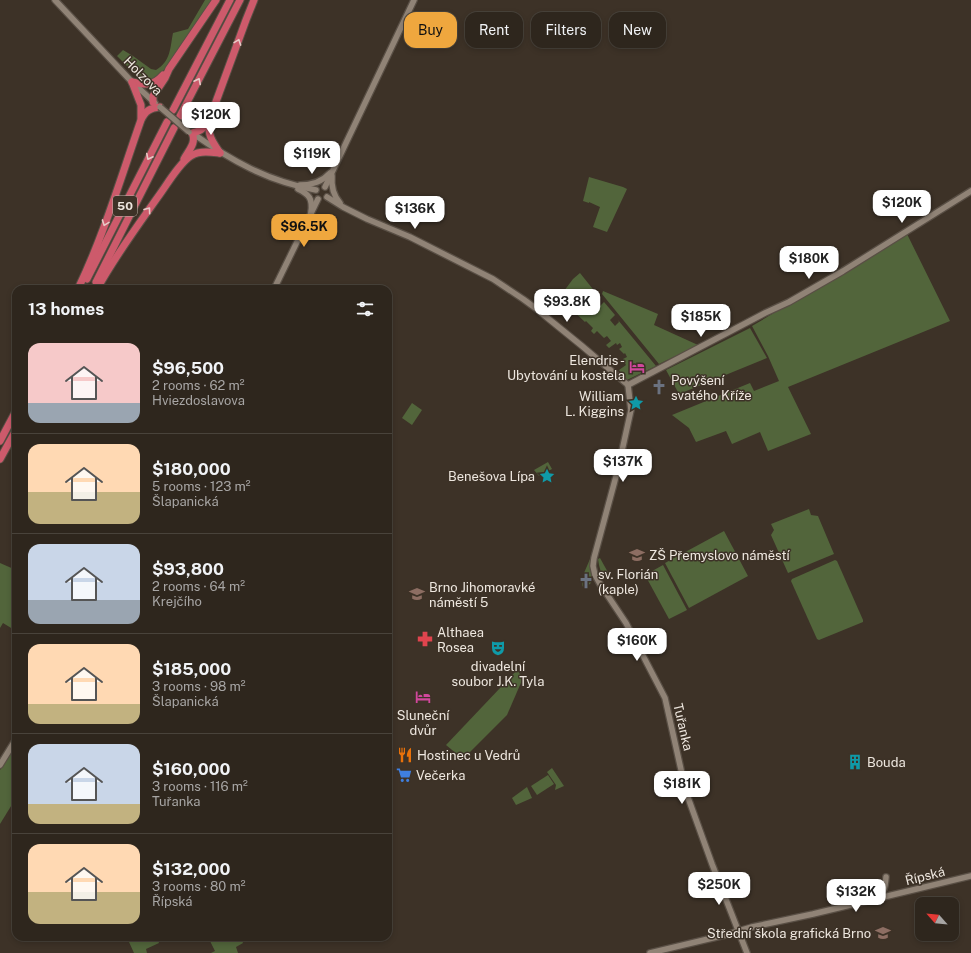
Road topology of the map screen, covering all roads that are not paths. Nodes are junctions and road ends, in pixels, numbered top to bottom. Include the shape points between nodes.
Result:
1 (55, 0) edge
2 (216, 0) edge
3 (230, 0) edge
4 (240, 0) edge
5 (254, 0) edge
6 (414, 0) edge
7 (169, 69) junction
8 (132, 82) junction
9 (157, 106) junction
10 (173, 110) dead end
11 (180, 116) dead end
12 (210, 118) junction
13 (140, 120) junction
14 (167, 122) dead end
15 (174, 128) dead end
16 (191, 132) junction
17 (220, 153) junction
18 (334, 167) junction
19 (179, 168) junction
20 (291, 185) junction
21 (325, 187) junction
22 (316, 190) junction
23 (971, 192) edge
24 (327, 197) junction
25 (318, 199) junction
26 (342, 207) junction
27 (309, 218) junction
28 (80, 285) edge
29 (84, 285) edge
30 (94, 285) edge
31 (99, 285) edge
32 (276, 285) edge
33 (628, 385) junction
34 (12, 418) edge
35 (12, 437) edge
36 (0, 441) edge
37 (0, 459) edge
38 (12, 746) edge
39 (0, 765) edge
40 (971, 876) edge
41 (886, 877) dead end
42 (875, 899) junction
43 (738, 931) junction
44 (650, 953) edge
45 (747, 953) edge

1 - 8 street, Holzova
2 - 7 highway
3 - 10 highway
11 -> 4 highway
12 -> 5 highway
6 - 18 street
7 - 8 highway via 154,83
7 - 9 highway via 153,96
8 - 9 street, Holzova
8 - 13 highway, 50 via 141,105
9 - 13 highway via 144,113
9 - 16 street, Holzova, bridge
12 - 16 highway via 204,128 198,132
12 - 17 highway via 210,137
13 -> 28 highway, 50 via 104,226
14 -> 29 highway, 50
15 - 30 highway, 50
16 - 17 street, Holzova
16 - 19 highway, 50 via 194,137 193,144
17 - 19 highway, 50 via 194,154
17 - 20 street, Holzova via 266,176
18 - 20 street via 321,181
18 - 21 street
18 - 26 street via 332,190
31 -> 19 highway, 50 via 132,233
20 - 22 street, Holzova
20 - 27 street via 310,198
21 - 22 street via 320,186
21 - 24 street via 329,192
22 - 25 street
23 - 33 street via 789,302
24 - 25 street
24 - 26 street
25 - 27 street
26 - 33 street via 410,237 493,279 524,299
27 - 32 street
33 - 43 street, Tuřanka via 631,410 593,566 595,575 626,623 665,698 686,792
34 - 36 highway
35 - 37 highway
38 - 39 street
40 - 42 street, Řípská
41 - 42 street via 884,892
42 - 43 street, Řípská
43 - 44 street, Řípská
43 - 45 street, Tuřanka

